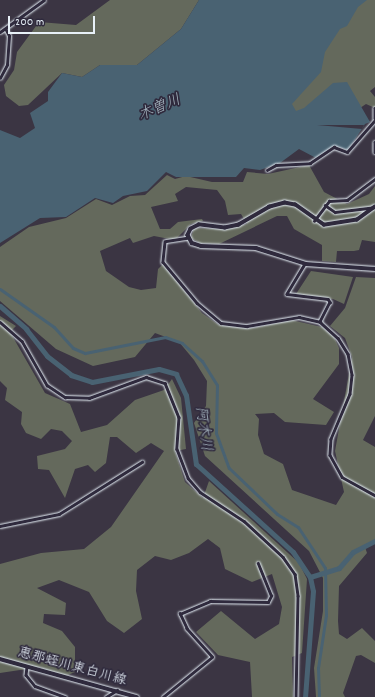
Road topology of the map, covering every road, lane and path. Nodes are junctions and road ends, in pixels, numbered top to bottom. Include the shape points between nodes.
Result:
1 (44, 0) edge
2 (6, 30) junction
3 (0, 32) edge
4 (0, 78) edge
5 (375, 108) edge
6 (375, 119) edge
7 (375, 142) edge
8 (375, 152) edge
9 (267, 170) dead end
10 (375, 179) edge
11 (325, 205) junction
12 (375, 207) edge
13 (314, 221) junction
14 (189, 238) junction
15 (306, 264) junction
16 (375, 269) edge
17 (0, 322) edge
18 (320, 322) junction
19 (142, 462) dead end
20 (375, 494) edge
21 (0, 526) edge
22 (258, 564) dead end
23 (0, 659) edge
24 (27, 667) junction
25 (118, 690) junction
26 (65, 697) edge
27 (106, 697) edge
28 (137, 697) edge
29 (163, 697) edge
30 (296, 697) edge

1 - 2 street
2 - 3 street
2 - 4 street via 7,65
5 - 6 street
6 - 9 street via 347,152 334,147 308,164 276,165
7 - 8 street
10 - 11 street via 347,200 334,200
11 - 12 street via 335,212
11 - 13 street
12 - 13 street via 354,222 327,225
13 - 14 street via 297,206 285,203 270,207 254,219 234,227 196,226 190,230
14 - 15 street via 198,246 261,249
14 - 18 street via 165,242 163,262 198,303 222,323 247,326 289,317
15 - 16 street
15 - 18 street via 287,294 328,299 330,302
17 - 30 street via 22,341 47,385 65,397 89,398 146,377 168,386 179,418 177,449 188,478 200,492 250,526 284,557 295,574 298,596
18 - 20 street via 338,338 351,364 350,394 331,439 332,464 348,482
19 - 21 street via 59,514
22 - 29 street via 271,596 268,602 210,601 180,614 186,629 212,657
23 - 24 street, 恵那蛭川東白川線
24 - 25 street, 恵那蛭川東白川線
24 - 26 street via 26,675 35,686
25 - 27 street
25 - 28 street, 恵那蛭川東白川線

